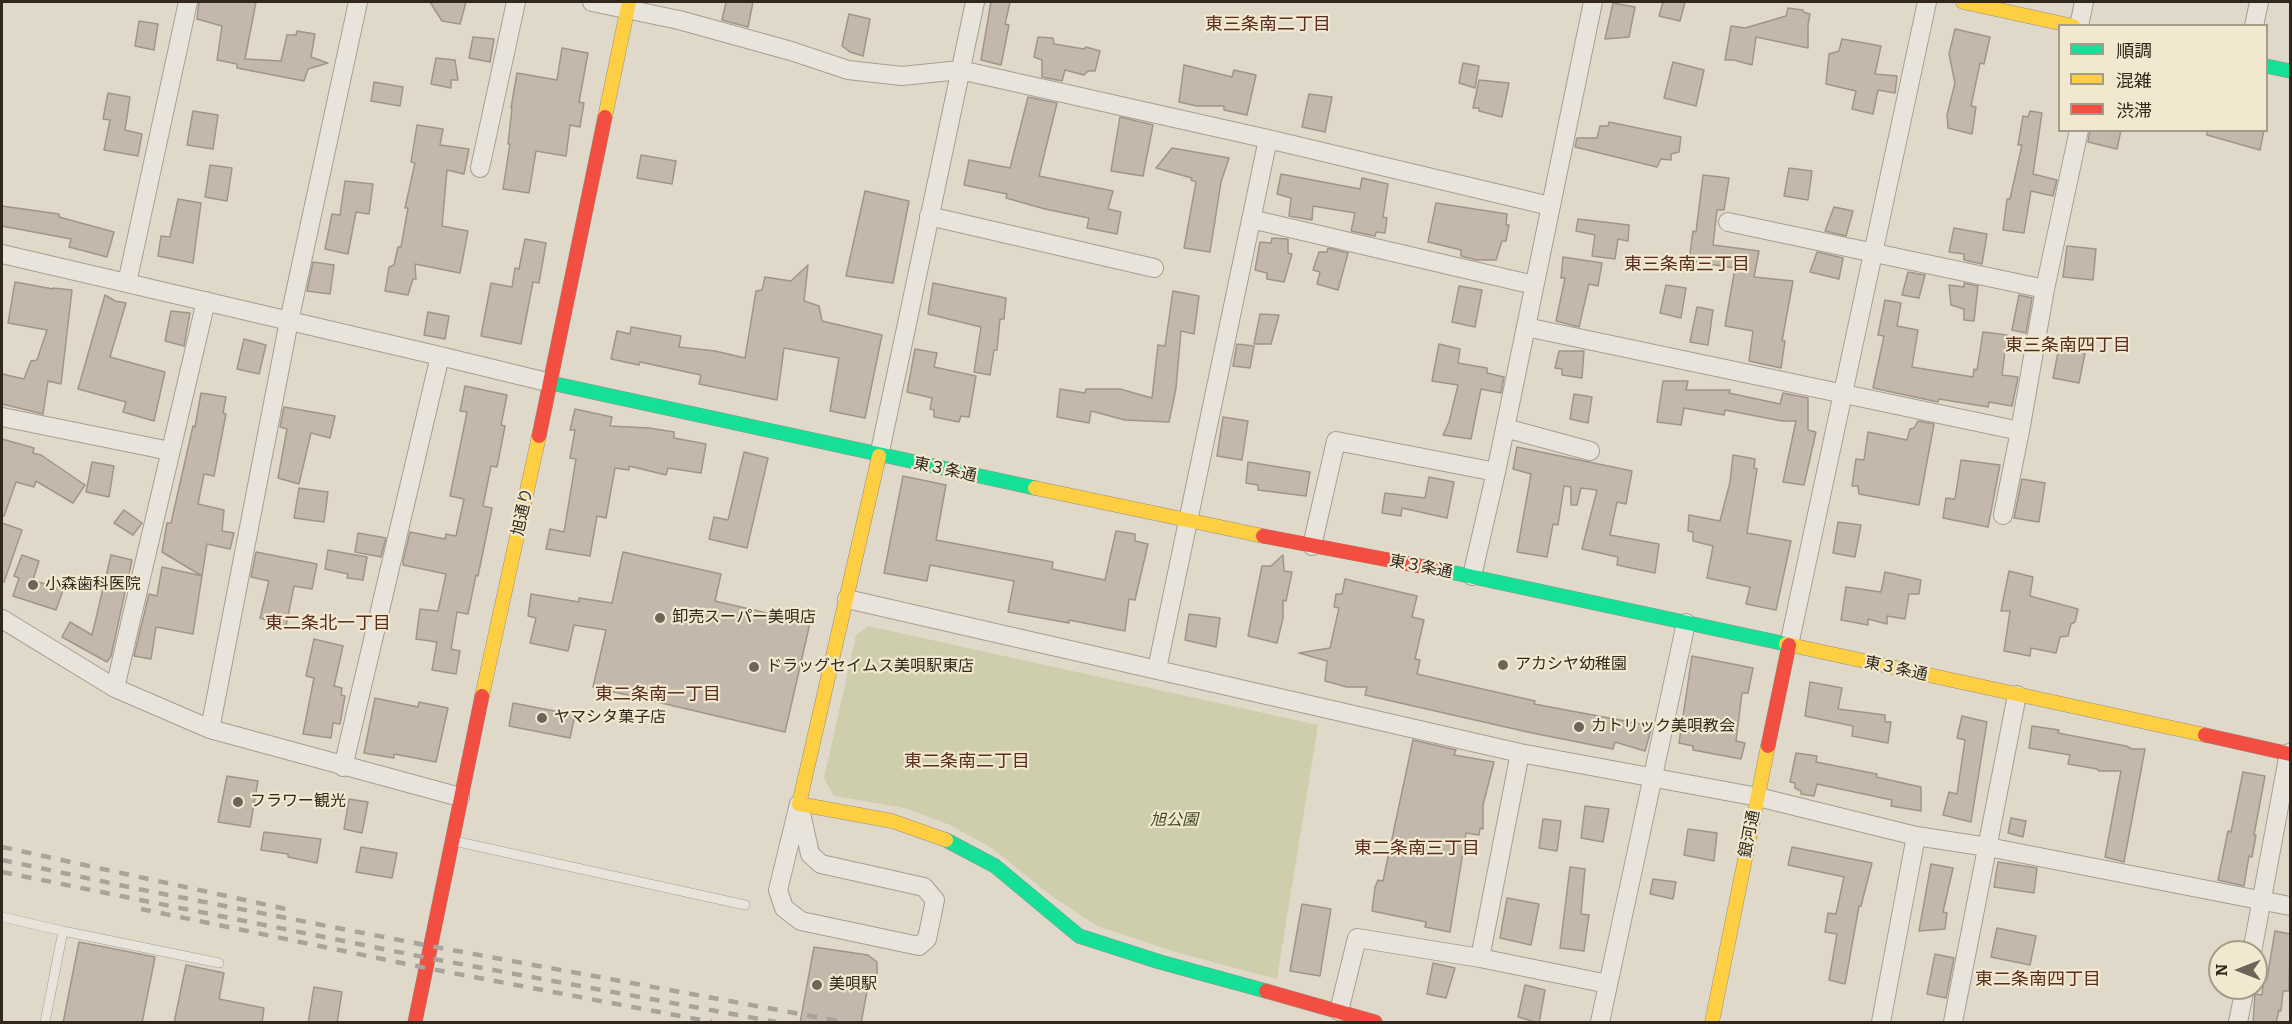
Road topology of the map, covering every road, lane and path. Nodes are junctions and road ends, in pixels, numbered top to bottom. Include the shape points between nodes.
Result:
1 (188, 2) edge
2 (358, 2) edge
3 (516, 2) edge
4 (592, 2) edge
5 (975, 2) edge
6 (1593, 2) edge
7 (1927, 2) edge
8 (1963, 2) edge
9 (2084, 2) edge
10 (2259, 2) edge
11 (628, 5) edge
12 (2064, 24) edge
13 (2079, 24) edge
14 (2254, 24) edge
15 (2268, 66) edge
16 (960, 70) junction
17 (2290, 71) edge
18 (2079, 132) edge
19 (1268, 139) junction
20 (480, 168) dead end
21 (1550, 206) junction
22 (929, 216) junction
23 (1251, 219) junction
24 (1728, 222) dead end
25 (1872, 252) junction
26 (2, 254) edge
27 (1154, 268) dead end
28 (127, 283) junction
29 (1534, 285) junction
30 (2045, 288) junction
31 (206, 301) junction
32 (289, 321) junction
33 (1526, 327) junction
34 (440, 356) junction
35 (551, 384) junction
36 (1843, 395) junction
37 (2, 417) edge
38 (1505, 428) junction
39 (2020, 431) junction
40 (171, 451) junction
41 (1590, 451) dead end
42 (879, 456) junction
43 (1497, 472) junction
44 (2003, 515) dead end
45 (1188, 521) junction
46 (1312, 546) junction
47 (1472, 576) junction
48 (847, 599) junction
49 (2, 619) edge
50 (1686, 623) junction
51 (1789, 645) junction
52 (1157, 669) junction
53 (115, 688) junction
54 (2017, 695) junction
55 (210, 729) junction
56 (1520, 753) junction
57 (2290, 754) edge
58 (343, 767) junction
59 (1651, 777) junction
60 (460, 797) junction
61 (1758, 797) junction
62 (799, 804) junction
63 (1916, 836) junction
64 (452, 840) junction
65 (1988, 847) junction
66 (2263, 900) junction
67 (745, 905) dead end
68 (2290, 906) edge
69 (2, 917) edge
70 (63, 931) junction
71 (2255, 940) edge
72 (1480, 958) junction
73 (219, 963) dead end
74 (1608, 984) junction
75 (2243, 1000) edge
76 (1338, 1011) junction
77 (45, 1023) edge
78 (415, 1023) edge
79 (1375, 1023) edge
80 (1600, 1023) edge
81 (1712, 1023) edge
82 (1881, 1023) edge
83 (1953, 1023) edge
84 (2238, 1023) edge

1 - 28 street
2 - 32 street
3 - 20 street
4 - 11 street
5 - 16 street
6 - 21 street
7 - 25 street
8 - 12 street
9 - 13 street
10 - 14 street
11 - 16 street via 848,70 902,76
11 - 35 street, 旭通り
15 - 17 street
16 - 19 street
16 - 22 street
18 - 30 street
19 - 21 street
19 - 23 street
21 - 29 street
22 - 27 street
22 - 42 street
23 - 29 street
23 - 45 street
24 - 25 street
25 - 30 street
25 - 36 street
26 - 28 street
28 - 31 street
29 - 33 street
30 - 39 street
31 - 32 street
31 - 40 street
32 - 34 street
32 - 55 street
33 - 36 street
33 - 38 street
34 - 35 street
34 - 58 street
35 - 42 street, 東３条通
35 - 60 street, 旭通り
36 - 39 street
36 - 51 street
37 - 40 street
38 - 41 street
38 - 43 street
39 - 44 street
40 - 53 street
42 - 45 street, 東３条通
42 - 48 street
43 - 46 street via 1336,441
43 - 47 street
45 - 46 street, 東３条通
45 - 52 street
46 - 47 street, 東３条通
47 - 50 street, 東３条通
48 - 52 street
48 - 62 street
49 - 53 street
50 - 51 street, 東３条通
50 - 59 street
51 - 54 street, 東３条通
51 - 61 street, 銀河通
52 - 56 street
53 - 55 street
54 - 57 street, 東３条通
54 - 65 street
55 - 58 street
56 - 59 street
56 - 72 street
57 - 66 street
58 - 60 street
59 - 61 street
59 - 74 street
60 - 64 street, 旭通り
61 - 63 street
61 - 81 street, 銀河通
62 - 62 street via 810,854 821,864 924,886 935,900 927,939 919,946 801,921 784,908 778,890
62 - 76 street via 892,821 951,842 995,866 1079,936
63 - 65 street
63 - 82 street
64 - 67 lane
64 - 78 street, 旭通り
65 - 66 street
65 - 83 street
66 - 68 street
66 - 71 street
69 - 70 lane
70 - 73 lane
70 - 77 lane
72 - 74 street
72 - 76 street via 1357,938
74 - 80 street
75 - 84 street
76 - 79 street

